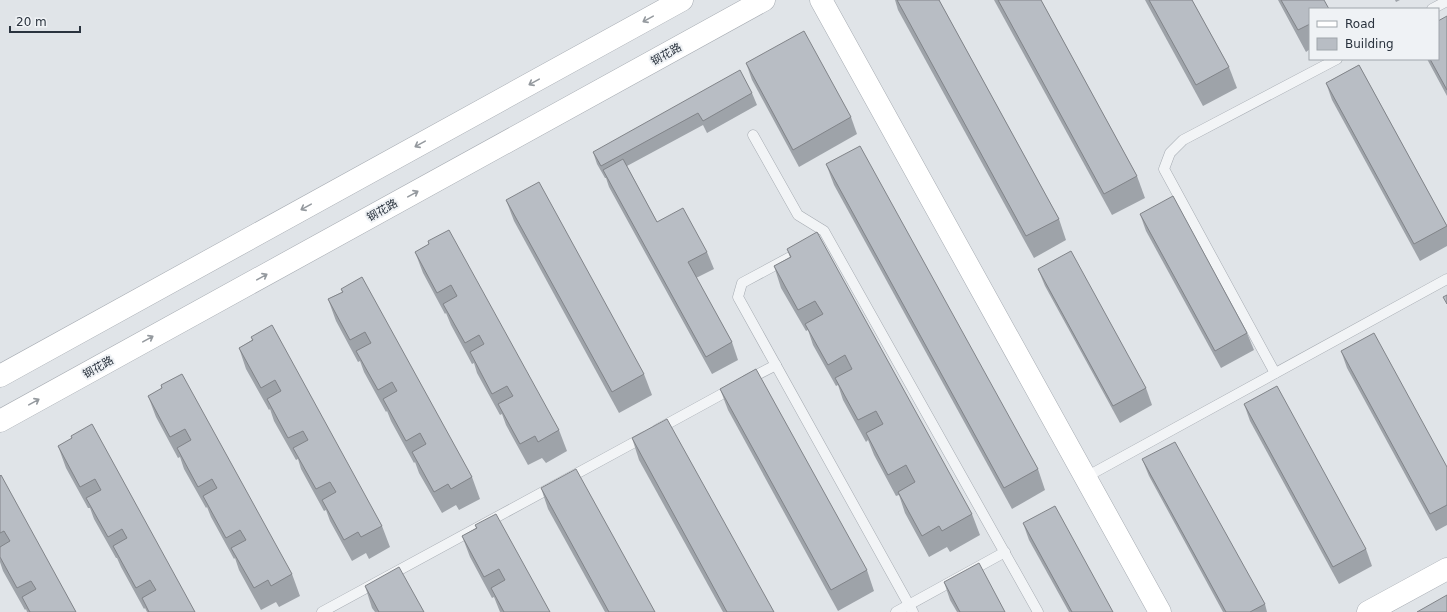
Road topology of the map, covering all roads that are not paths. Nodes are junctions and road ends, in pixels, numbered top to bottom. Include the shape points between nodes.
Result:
1 (682, 0) edge
2 (764, 0) edge
3 (821, 0) edge
4 (1447, 1) edge
5 (1434, 8) edge
6 (1335, 60) edge
7 (753, 135) dead end
8 (802, 251) edge
9 (1447, 279) edge
10 (776, 365) junction
11 (1275, 373) junction
12 (0, 376) edge
13 (0, 421) edge
14 (1086, 478) junction
15 (1005, 552) junction
16 (1447, 569) edge
17 (911, 608) edge
18 (322, 612) edge
19 (896, 612) edge
20 (1038, 612) edge
21 (1160, 612) edge
22 (1368, 612) edge

1 -> 12 main road
13 -> 2 main road, 钢花路
3 - 14 main road
4 - 5 lane
6 - 11 lane via 1184,140 1170,153 1164,169
7 - 15 lane via 798,215 824,230 825,239
8 - 10 lane via 742,283 738,297
9 - 11 lane
10 - 17 lane
10 - 18 lane
11 - 14 lane
14 - 21 main road
15 - 17 lane
15 - 20 lane
16 - 22 main road
17 - 19 lane

